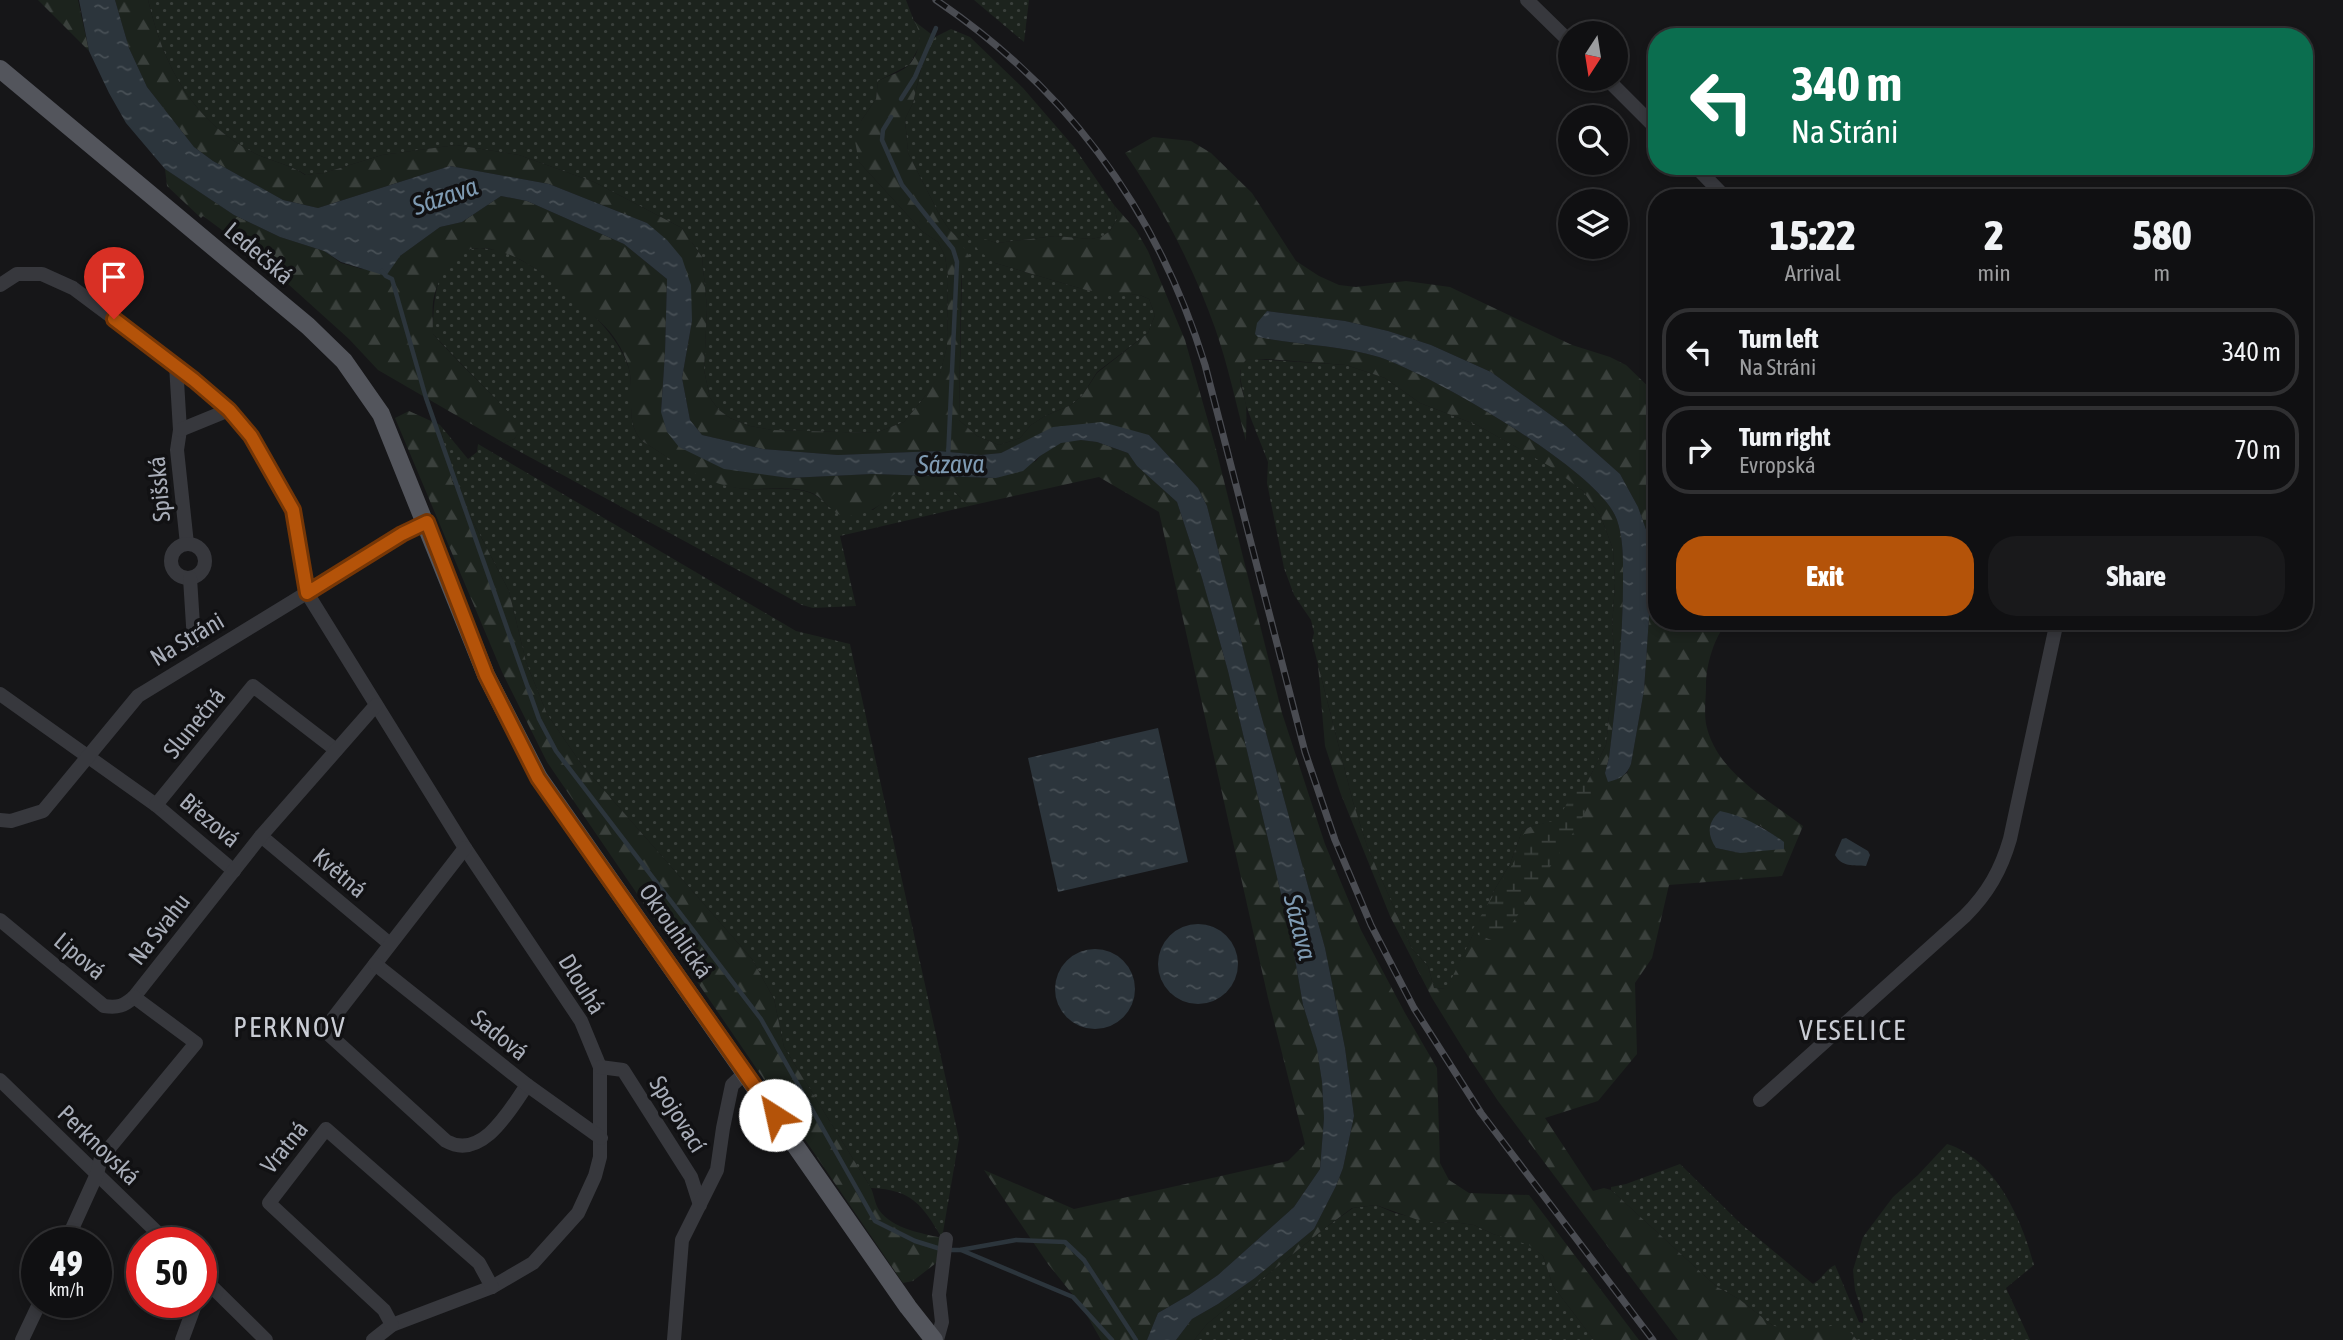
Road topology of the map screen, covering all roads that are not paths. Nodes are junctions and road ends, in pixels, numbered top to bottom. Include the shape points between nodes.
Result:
1 (1527, 0) edge
2 (1558, 30) edge
3 (0, 69) edge
4 (1618, 91) edge
5 (1648, 120) edge
6 (1704, 175) edge
7 (1717, 189) edge
8 (0, 285) edge
9 (176, 365) junction
10 (229, 410) junction
11 (180, 430) junction
12 (427, 522) junction
13 (187, 544) junction
14 (190, 578) junction
15 (307, 593) junction
16 (2055, 630) edge
17 (194, 641) dead end
18 (0, 694) edge
19 (376, 705) junction
20 (336, 750) junction
21 (88, 755) junction
22 (156, 805) junction
23 (0, 820) edge
24 (261, 836) junction
25 (465, 848) junction
26 (234, 871) junction
27 (0, 920) edge
28 (390, 944) junction
29 (375, 964) junction
30 (135, 997) junction
31 (600, 1067) junction
32 (746, 1072) junction
33 (0, 1080) edge
34 (527, 1086) junction
35 (1760, 1100) dead end
36 (601, 1138) junction
37 (97, 1174) junction
38 (700, 1205) junction
39 (73, 1227) edge
40 (152, 1227) edge
41 (946, 1239) dead end
42 (492, 1287) junction
43 (217, 1295) edge
44 (32, 1318) edge
45 (189, 1318) edge
46 (392, 1325) junction
47 (22, 1340) edge
48 (181, 1340) edge
49 (266, 1340) edge
50 (373, 1340) edge
51 (674, 1340) edge
52 (936, 1340) edge

1 - 2 street
3 - 12 main road, Ledečská via 344,361 381,414
4 - 5 street
6 - 7 street
8 - 9 street via 17,274 42,274 73,288
9 - 10 street
9 - 11 street, Spišská
10 - 11 street, Spišská
10 - 15 street via 251,436 293,510
11 - 13 street, Spišská via 177,450
12 - 15 street, Na Stráni
12 - 32 main road, Okrouhlická via 486,675 538,778
13 - 14 street, Spišská via 199,547 205,562 201,573
13 - 14 street, Spišská via 174,550 171,564 179,576
14 - 17 street, Spišská
15 - 19 street, Dlouhá
15 - 21 street, Na Stráni via 138,696
16 - 35 street via 2010,839 1994,881 1965,916
18 - 21 street, Březová
19 - 20 street, Na Svahu
19 - 25 street, Dlouhá
20 - 22 street, Slunečná via 253,686
20 - 24 street, Na Svahu
21 - 22 street, Březová
21 - 23 street, Na Stráni via 43,811
22 - 26 street, Březová
24 - 26 street, Na Svahu
24 - 28 street, Květná
25 - 28 street
25 - 31 street, Dlouhá via 581,1021
26 - 30 street, Na Svahu
27 - 30 street, Lipová via 104,1006 118,1008
28 - 29 street
29 - 34 street, Sadová
29 - 34 street via 324,1030 446,1141 467,1147 485,1137
30 - 37 street, Na Svahu via 196,1044 101,1158
31 - 36 street, Dlouhá
31 - 38 street, Spojovací via 623,1070 691,1177
32 - 38 street, Spojovací via 732,1085 718,1170
32 - 52 main road, Okrouhlická via 908,1307
33 - 37 street, Perknovská
34 - 36 street, Sadová
36 - 42 street, Dlouhá via 595,1176 578,1213 533,1263
37 - 39 street
37 - 40 street, Perknovská
38 - 51 street, Spojovací via 682,1240
41 - 52 street via 939,1295 942,1322
42 - 46 street, Dlouhá
42 - 46 street, Vratná via 479,1263 326,1129 269,1203 383,1310
43 - 49 street
44 - 47 street
45 - 48 street
46 - 50 street, Dlouhá

